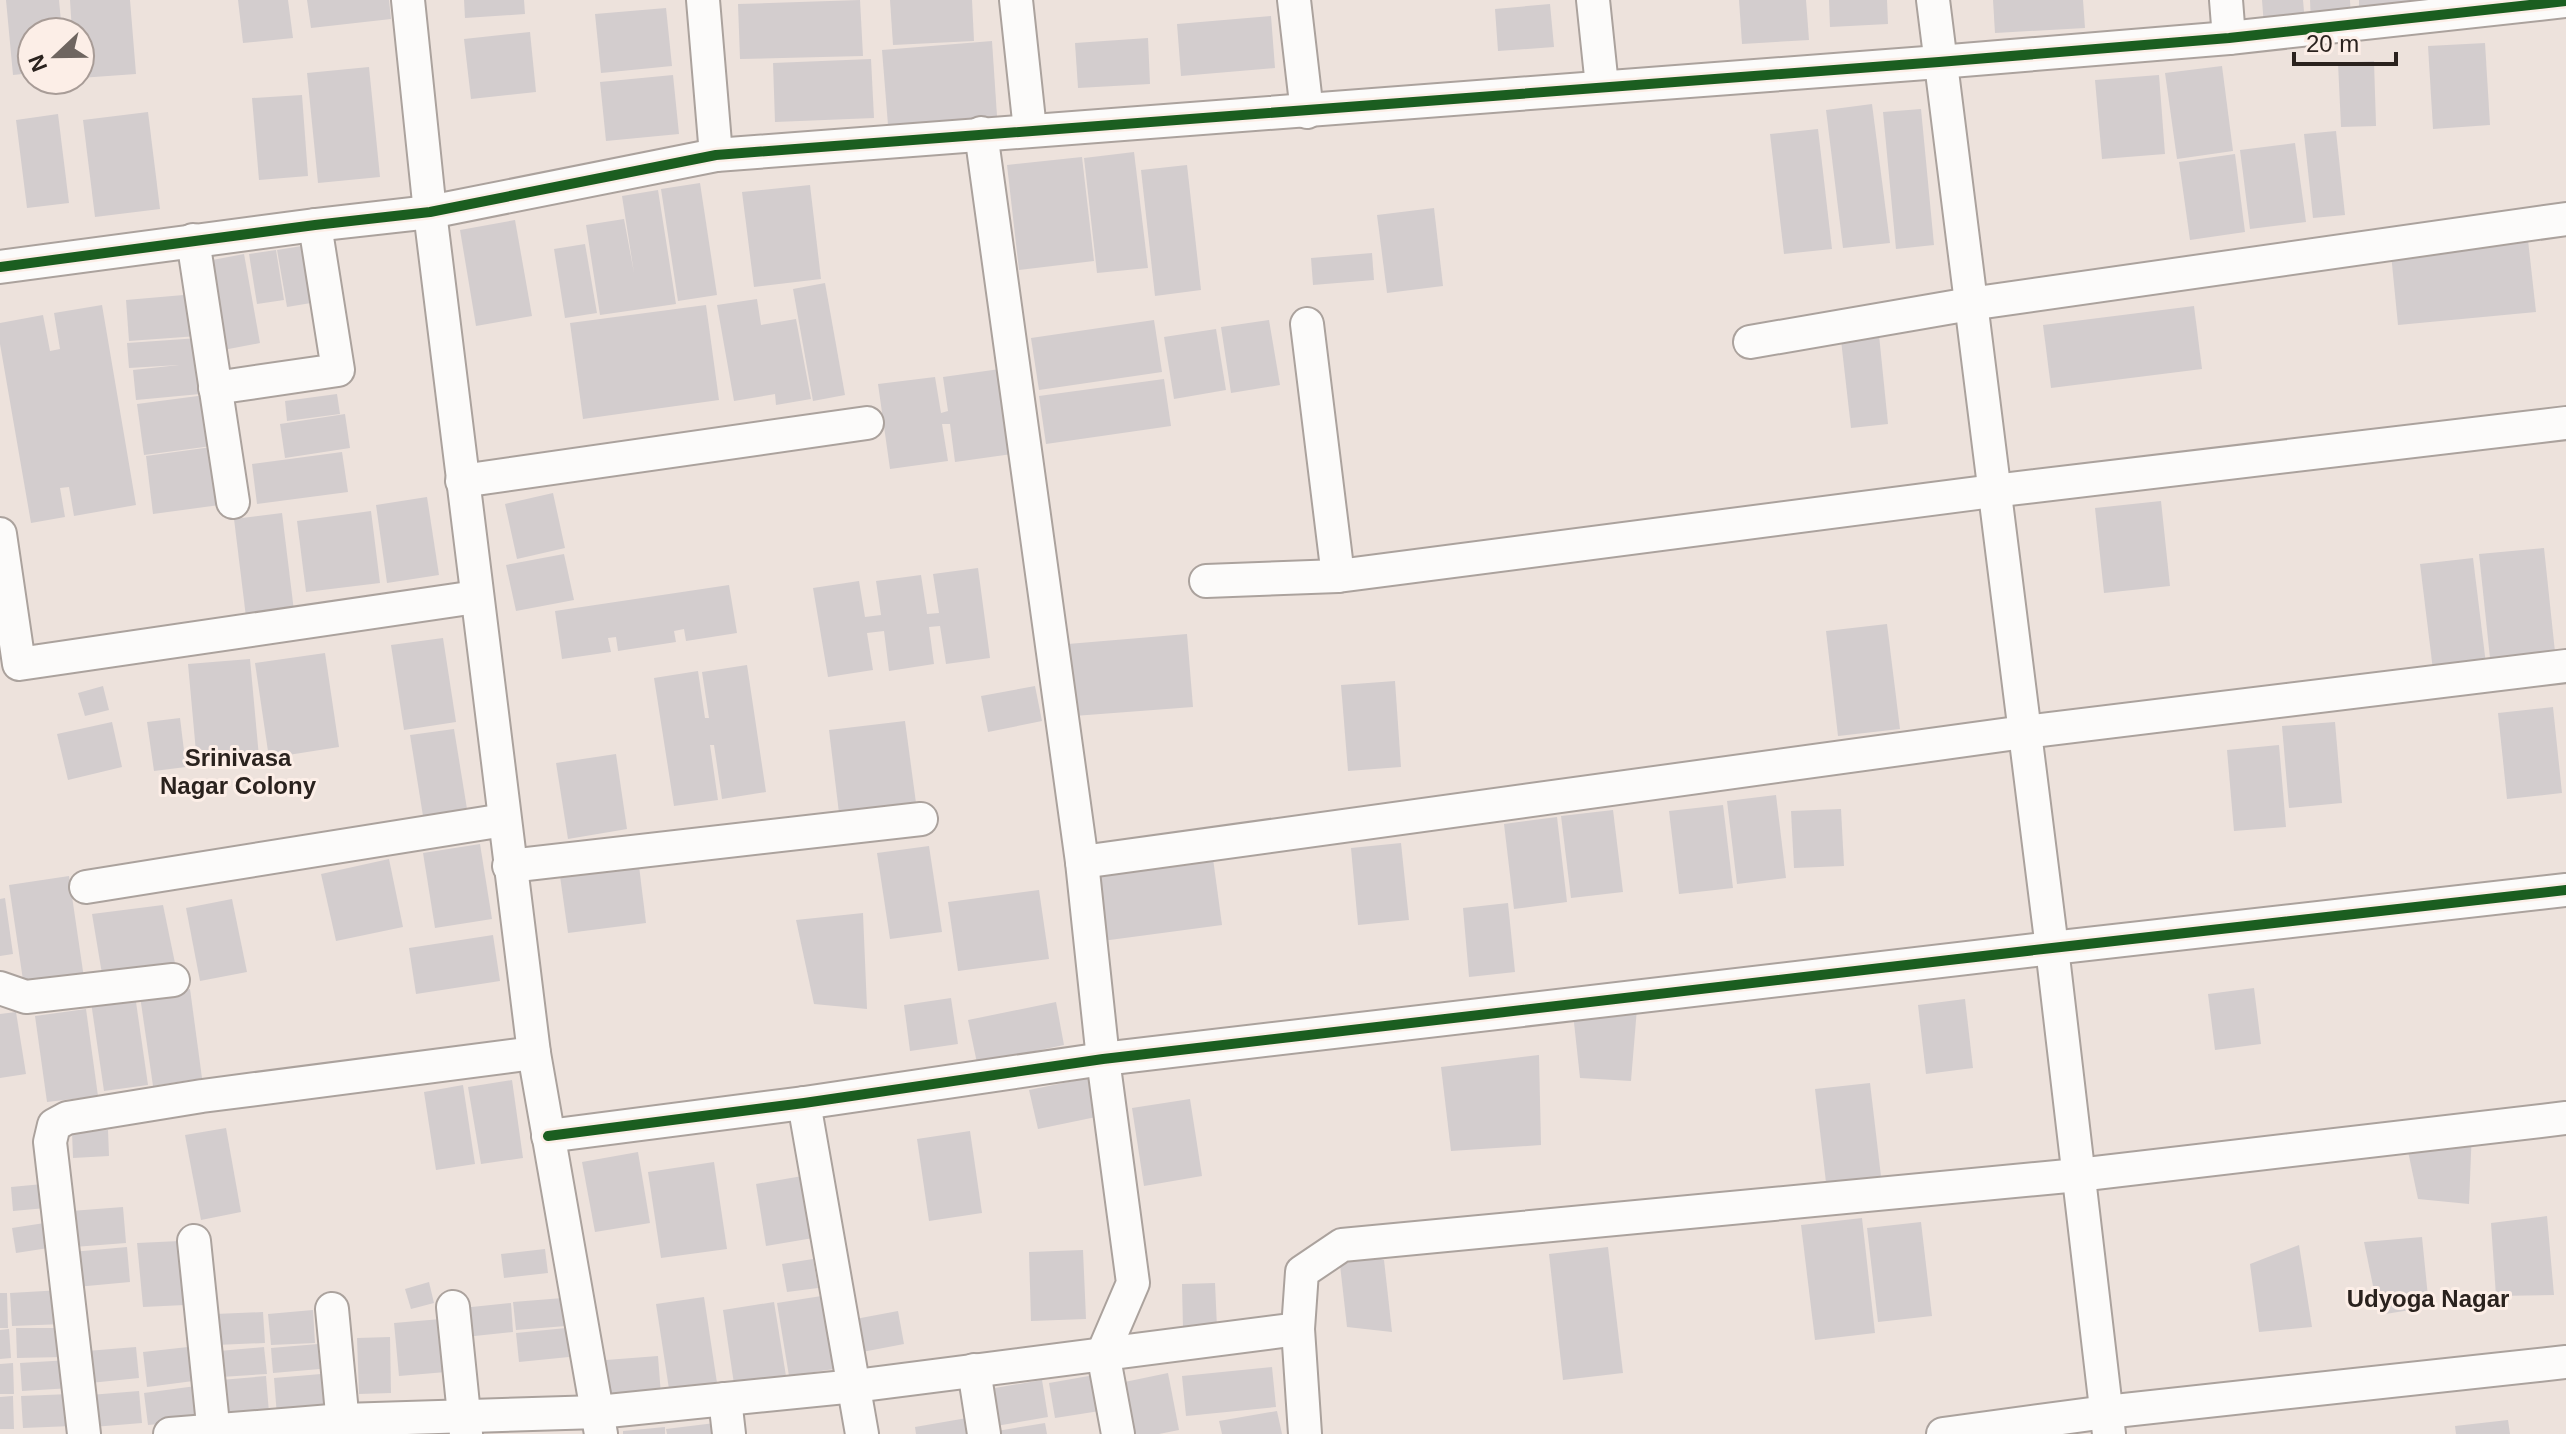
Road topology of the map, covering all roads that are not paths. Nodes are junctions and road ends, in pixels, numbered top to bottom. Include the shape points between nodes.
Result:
1 (408, 0) edge
2 (703, 0) edge
3 (1016, 0) edge
4 (1294, 0) edge
5 (1593, 0) edge
6 (1933, 0) edge
7 (2226, 0) edge
8 (2566, 1) edge
9 (2501, 4) edge
10 (2229, 38) junction
11 (1939, 62) junction
12 (1602, 86) junction
13 (1307, 112) junction
14 (1030, 130) junction
15 (981, 133) junction
16 (716, 155) junction
17 (430, 212) junction
18 (2566, 219) edge
19 (315, 225) junction
20 (193, 240) junction
21 (0, 267) edge
22 (1970, 304) junction
23 (1307, 324) dead end
24 (1750, 342) dead end
25 (215, 388) junction
26 (867, 423) dead end
27 (2566, 423) edge
28 (462, 481) junction
29 (1993, 491) junction
30 (233, 502) dead end
31 (0, 534) edge
32 (1338, 576) junction
33 (1206, 581) dead end
34 (476, 597) junction
35 (2566, 666) edge
36 (2024, 732) junction
37 (921, 819) dead end
38 (504, 820) junction
39 (1082, 862) junction
40 (509, 866) junction
41 (86, 887) dead end
42 (2566, 890) edge
43 (2052, 948) junction
44 (173, 980) dead end
45 (0, 988) edge
46 (534, 1053) junction
47 (1103, 1059) junction
48 (804, 1103) junction
49 (2566, 1118) edge
50 (548, 1136) junction
51 (2078, 1175) junction
52 (194, 1241) dead end
53 (453, 1307) dead end
54 (332, 1309) dead end
55 (1298, 1329) junction
56 (1103, 1353) junction
57 (2566, 1362) edge
58 (974, 1370) junction
59 (855, 1386) junction
60 (725, 1399) junction
61 (599, 1423) edge
62 (2108, 1423) edge
63 (465, 1425) edge
64 (344, 1427) edge
65 (214, 1432) edge
66 (84, 1434) edge
67 (170, 1434) edge
68 (729, 1434) edge
69 (862, 1434) edge
70 (984, 1434) edge
71 (1118, 1434) edge
72 (1305, 1434) edge
73 (1943, 1434) edge

1 - 17 street
2 - 16 street
3 - 14 street
4 - 13 street
5 - 12 street
6 - 11 street
7 - 10 street
8 - 9 street
9 - 10 street
10 - 11 street
11 - 12 street
11 - 22 street
12 - 13 street
13 - 14 street
14 - 15 street
15 - 16 street
15 - 39 street
16 - 17 street
17 - 19 street
17 - 28 street
18 - 22 street
19 - 20 street
19 - 25 street via 338,370
20 - 21 street
20 - 25 street
22 - 24 street
22 - 29 street
23 - 32 street
25 - 30 street
26 - 28 street
27 - 29 street
28 - 34 street
29 - 32 street
29 - 36 street
31 - 34 street via 19,664
32 - 33 street
34 - 38 street
35 - 36 street
36 - 39 street
36 - 43 street
37 - 40 street
38 - 40 street
38 - 41 street
39 - 47 street
40 - 46 street
42 - 43 street
43 - 47 street
43 - 51 street
44 - 45 street via 26,997
46 - 50 street
46 - 66 street via 202,1096 67,1118 54,1125 50,1142
47 - 48 street
47 - 56 street via 1133,1283
48 - 50 street
48 - 59 street
49 - 51 street
50 - 61 street
51 - 55 street via 1342,1245 1302,1272
51 - 62 street
52 - 65 street
53 - 63 street
54 - 64 street
55 - 56 street
55 - 72 street
56 - 58 street
56 - 71 street
57 - 62 street
58 - 59 street
58 - 70 street
59 - 60 street
59 - 69 street
60 - 61 street
60 - 68 street
61 - 63 street
62 - 73 street
63 - 64 street
64 - 65 street
65 - 67 street

